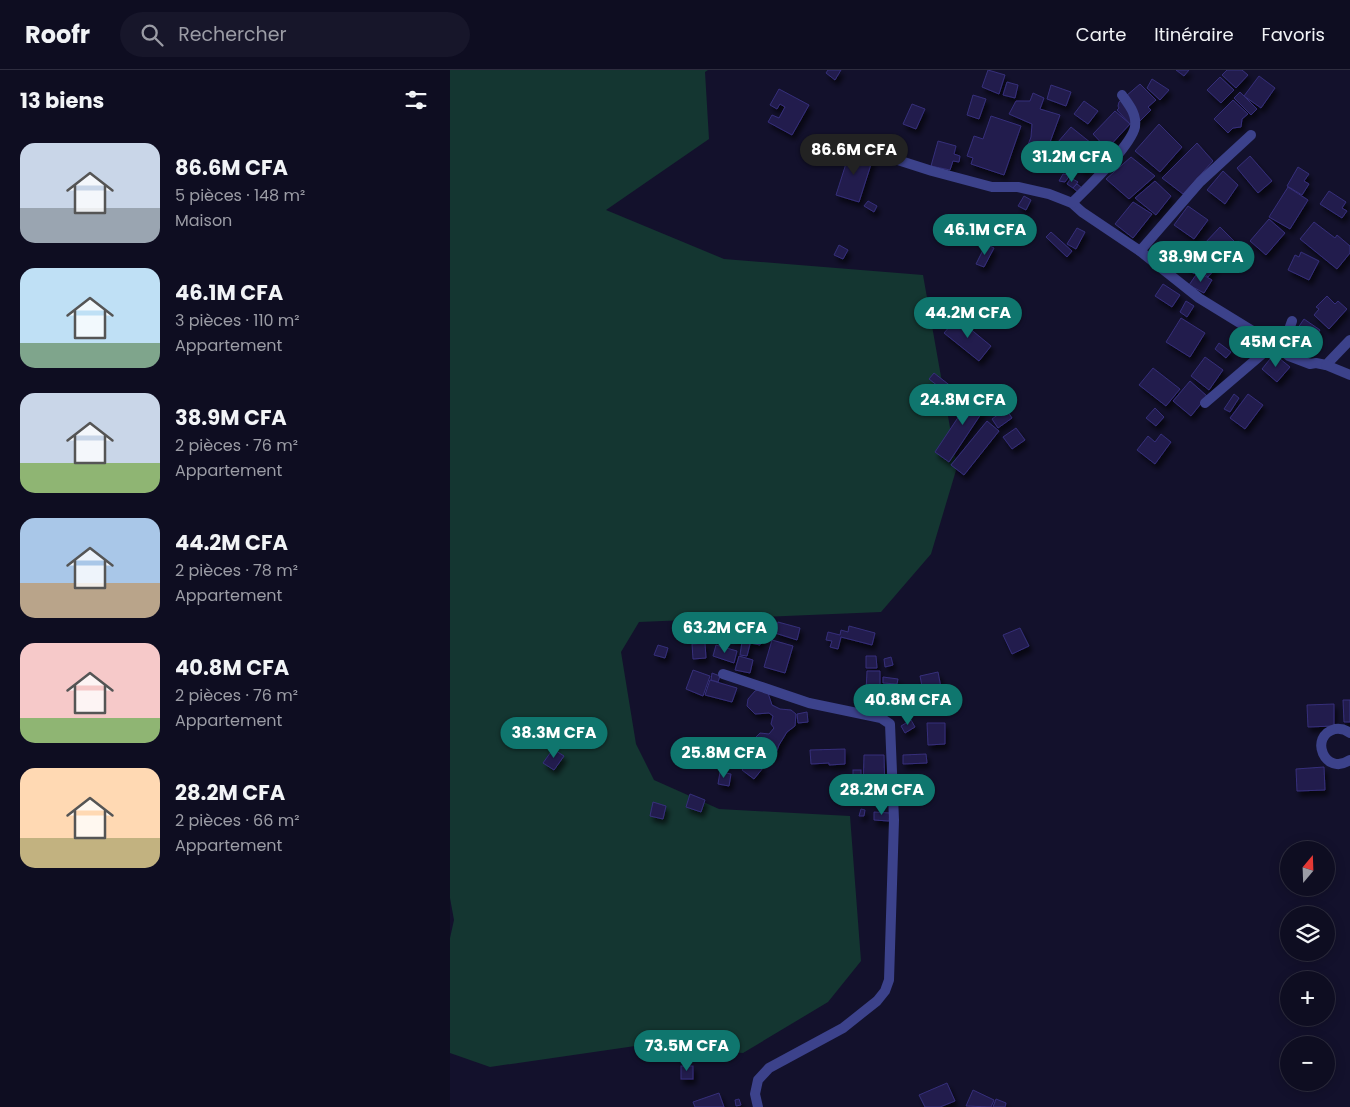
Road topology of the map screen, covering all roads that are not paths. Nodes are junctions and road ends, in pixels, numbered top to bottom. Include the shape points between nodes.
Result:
1 (1122, 95) dead end
2 (1251, 135) dead end
3 (854, 146) dead end
4 (1072, 203) junction
5 (1140, 250) junction
6 (1292, 321) dead end
7 (1350, 340) edge
8 (1274, 344) junction
9 (1326, 365) junction
10 (1350, 375) edge
11 (1204, 402) dead end
12 (723, 674) dead end
13 (1350, 733) edge
14 (1350, 760) edge
15 (758, 1107) edge

1 - 4 street via 1133,110 1135,126 1132,134 1117,156
2 - 5 street via 1200,182
3 - 4 street via 992,187 1018,187
4 - 5 street
5 - 8 street via 1199,298
6 - 8 street via 1286,338
7 - 9 street
8 - 9 street via 1302,362
8 - 11 street
9 - 10 street
12 - 15 street via 809,703 881,718 890,724 894,820 889,980 877,1000 843,1028 770,1068 758,1080 755,1094
13 - 14 street via 1338,729 1329,731 1321,747 1330,762 1340,764

